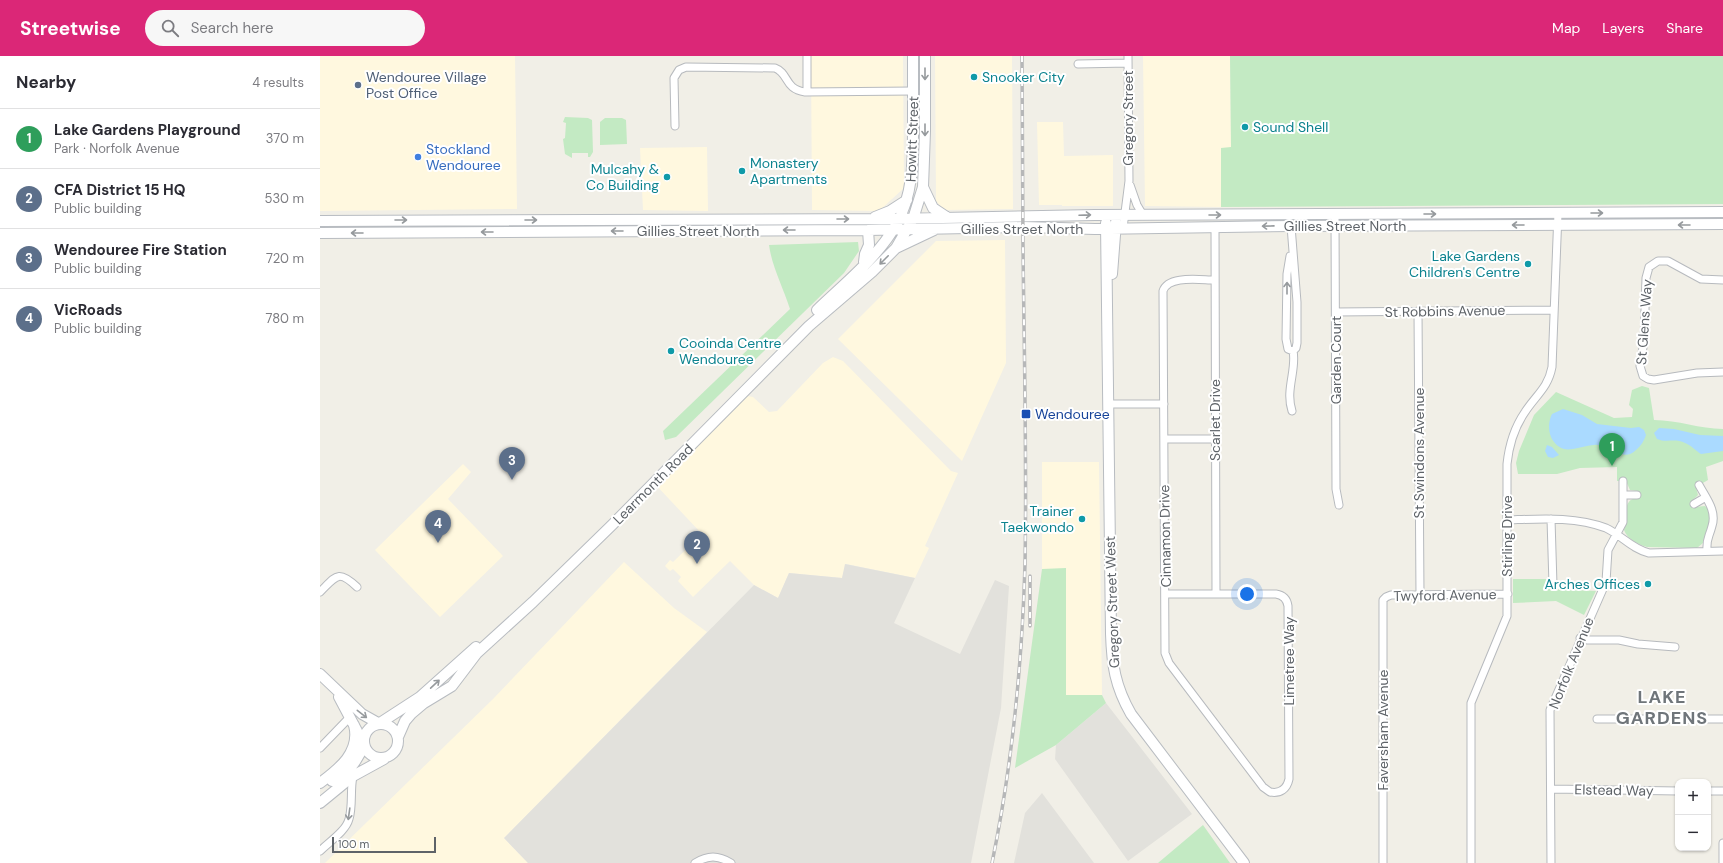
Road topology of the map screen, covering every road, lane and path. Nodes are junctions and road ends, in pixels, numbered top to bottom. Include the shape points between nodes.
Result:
1 (807, 56) edge
2 (913, 56) edge
3 (925, 56) edge
4 (1128, 59) edge
5 (1078, 64) dead end
6 (913, 91) junction
7 (925, 91) junction
8 (807, 92) junction
9 (675, 126) dead end
10 (1129, 181) junction
11 (923, 186) junction
12 (907, 200) junction
13 (1723, 212) edge
14 (1558, 214) junction
15 (1115, 215) junction
16 (1143, 215) junction
17 (1335, 215) junction
18 (870, 219) junction
19 (899, 219) junction
20 (913, 219) junction
21 (949, 219) junction
22 (508, 220) junction
23 (320, 221) edge
24 (1723, 224) edge
25 (1557, 225) junction
26 (1291, 226) junction
27 (1335, 226) junction
28 (1202, 227) junction
29 (1215, 227) junction
30 (1115, 228) junction
31 (893, 229) junction
32 (908, 229) junction
33 (936, 229) junction
34 (868, 230) junction
35 (508, 232) junction
36 (320, 233) edge
37 (1291, 240) junction
38 (1214, 245) junction
39 (896, 248) junction
40 (864, 264) junction
41 (1214, 280) junction
42 (1723, 280) edge
43 (1286, 306) junction
44 (1298, 306) junction
45 (1554, 310) junction
46 (1418, 311) junction
47 (1336, 312) junction
48 (1297, 339) junction
49 (1286, 340) junction
50 (1293, 351) junction
51 (1723, 372) edge
52 (751, 382) junction
53 (1109, 404) junction
54 (1164, 404) junction
55 (1292, 411) dead end
56 (1164, 439) junction
57 (1215, 439) junction
58 (656, 476) junction
59 (1623, 481) dead end
60 (1699, 485) dead end
61 (1623, 495) junction
62 (1636, 495) dead end
63 (1706, 497) junction
64 (1694, 504) dead end
65 (1339, 505) dead end
66 (1507, 520) junction
67 (1551, 520) junction
68 (1616, 534) junction
69 (1723, 550) edge
70 (1707, 551) junction
71 (1553, 585) dead end
72 (357, 587) dead end
73 (320, 592) edge
74 (1166, 594) junction
75 (1216, 594) junction
76 (1420, 594) junction
77 (1508, 594) junction
78 (1384, 598) joint
79 (1580, 638) junction
80 (1675, 646) dead end
81 (320, 674) edge
82 (328, 683) junction
83 (1597, 719) dead end
84 (1723, 719) edge
85 (352, 721) junction
86 (379, 723) junction
87 (398, 737) junction
88 (364, 744) junction
89 (320, 748) edge
90 (384, 759) junction
91 (353, 776) junction
92 (320, 783) edge
93 (320, 789) edge
94 (1551, 789) junction
95 (1675, 791) edge
96 (1711, 791) edge
97 (1723, 791) edge
98 (1279, 792) joint
99 (320, 803) edge
100 (1723, 843) edge
101 (320, 851) edge
102 (695, 863) edge
103 (731, 863) edge
104 (1244, 863) edge
105 (1384, 863) edge
106 (1472, 863) edge
107 (1551, 863) edge
108 (1723, 863) edge

1 - 8 street
2 - 6 main road, Howitt Street
3 -> 7 main road, Howitt Street
4 - 5 street
4 - 10 street, Gregory Street
6 - 7 main road
6 - 8 street
6 - 12 main road, Howitt Street via 913,159
7 -> 11 main road, Howitt Street
8 - 9 street via 794,88 776,68 684,68 678,71 674,78
10 - 15 street, Gregory Street
10 - 16 street, Gregory Street via 1135,201
11 - 20 main road, Howitt Street
11 - 21 main road via 934,208
12 - 18 main road via 890,211
12 - 19 main road, Howitt Street
14 -> 13 main road, Gillies Street North
17 -> 14 main road, Gillies Street North
14 - 25 street, Stirling Drive
15 - 16 main road, Gillies Street North
21 -> 15 main road, Gillies Street North
15 - 30 main road, Gregory Street West
16 -> 17 main road, Gillies Street North
17 - 27 street, Garden Court
18 - 19 main road, Gillies Street North
22 -> 18 main road, Gillies Street North
19 - 20 main road, Gillies Street North
19 - 31 main road, Howitt Street
20 - 21 main road, Gillies Street North
20 - 32 main road, Howitt Street
23 -> 22 main road, Gillies Street North
22 - 35 main road
24 -> 25 main road, Gillies Street North
25 -> 27 main road, Gillies Street North
25 - 45 street, Stirling Drive
26 - 27 main road, Gillies Street North
26 -> 29 main road, Gillies Street North
26 - 37 street
27 - 47 street, Garden Court
28 - 29 main road, Gillies Street North
28 - 30 main road, Gillies Street North
28 - 38 street via 1210,235
29 - 38 street, Scarlet Drive
30 - 33 main road, Gillies Street North
30 - 53 main road, Gregory Street West via 1108,324
31 - 32 main road, Gillies Street North
31 - 34 main road, Gillies Street North
31 - 40 main road, Learmonth Road
32 - 33 main road, Gillies Street North
32 - 39 main road, Learmonth Road
33 - 39 main road
34 -> 35 main road, Gillies Street North
34 - 40 main road via 869,245
35 -> 36 main road, Gillies Street North
43 -> 37 street
37 - 44 street
38 - 41 street, Scarlet Drive
39 -> 52 main road, Learmonth Road
40 - 52 main road, Learmonth Road
41 - 54 street, Cinnamon Drive via 1174,280 1164,288
41 - 57 street, Scarlet Drive
42 - 51 street, St Glens Way via 1701,279 1668,261 1658,261 1650,266 1646,278 1644,340 1640,366 1643,376 1652,380
43 - 44 street
43 - 49 street
44 - 48 street
45 - 46 street, St Robbins Avenue
45 - 66 street, Stirling Drive via 1552,367 1549,378 1520,418 1509,446
46 - 47 street, St Robbins Avenue
46 - 76 street, St Swindons Avenue
47 - 65 street, Garden Court via 1336,489
48 - 49 street
48 - 50 street
49 - 50 street via 1288,349
50 - 55 street via 1289,396
52 - 58 main road, Learmonth Road
53 - 54 street
53 - 104 main road, Gregory Street West via 1111,634 1116,682 1131,714
54 - 56 street, Cinnamon Drive
56 - 57 street
56 - 74 street, Cinnamon Drive
57 - 75 street, Scarlet Drive
86 -> 58 main road, Learmonth Road via 420,697 484,640
58 - 87 main road, Learmonth Road via 533,602 477,653 452,686 411,714
59 - 61 street, Norfolk Avenue
60 - 63 street
61 - 62 street
61 - 68 street, Norfolk Avenue via 1623,522
63 - 64 street
63 - 70 street via 1713,517
66 - 67 street
66 - 77 street, Stirling Drive
67 - 68 street via 1596,525
67 - 71 street
68 - 70 street via 1638,549 1649,553
68 - 79 street, Norfolk Avenue via 1608,550 1605,585
69 - 70 street
72 - 73 street via 346,577 340,576
74 - 75 street, Limetree Way
74 - 98 street, Cinnamon Drive via 1166,653 1169,663 1263,787 1270,792
75 - 98 street, Limetree Way via 1278,594 1284,597 1288,604 1289,780 1287,786
76 - 77 street, Twyford Avenue
76 - 78 street, Twyford Avenue via 1390,595
77 - 106 street, Stirling Drive via 1505,623 1471,703
78 - 105 street, Faversham Avenue
79 - 80 street
79 - 94 street, Norfolk Avenue via 1550,710
81 - 82 main road
82 - 85 main road via 344,704
82 -> 86 main road via 362,714
83 - 84 street
85 - 88 main road
85 - 89 street
85 - 92 main road via 356,738 349,756 335,772
86 - 87 main road via 391,726
86 - 88 main road via 371,726 366,732
87 - 90 main road via 396,750
88 - 90 main road via 372,755
88 - 93 main road via 358,759 346,772
90 - 91 main road
91 - 99 main road
91 -> 101 street via 349,819 346,826
94 - 95 street, Elstead Way
94 - 107 street, Norfolk Avenue
96 - 97 street
100 - 108 street
102 - 103 street via 715,856

